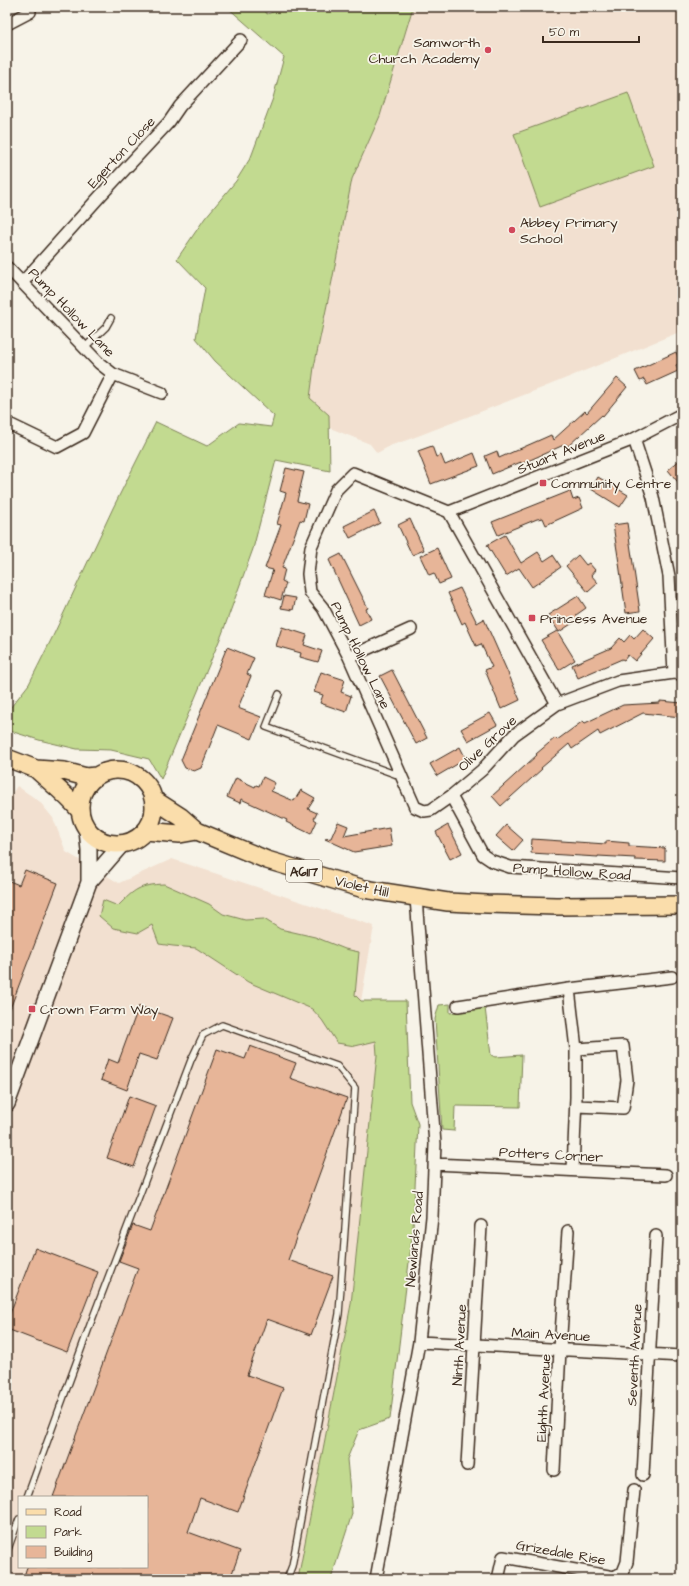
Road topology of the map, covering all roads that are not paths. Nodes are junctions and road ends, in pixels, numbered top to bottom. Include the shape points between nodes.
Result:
1 (30, 12) dead end
2 (7, 24) edge
3 (241, 40) dead end
4 (7, 267) edge
5 (22, 283) junction
6 (111, 318) dead end
7 (84, 348) junction
8 (113, 374) junction
9 (162, 393) dead end
10 (682, 414) edge
11 (7, 423) edge
12 (634, 439) junction
13 (449, 512) junction
14 (411, 629) dead end
15 (349, 657) junction
16 (678, 674) edge
17 (279, 694) dead end
18 (557, 704) junction
19 (7, 758) edge
20 (36, 769) junction
21 (96, 776) junction
22 (402, 777) junction
23 (451, 796) junction
24 (153, 799) junction
25 (80, 811) junction
26 (87, 830) junction
27 (145, 831) junction
28 (197, 831) junction
29 (123, 844) junction
30 (682, 878) edge
31 (89, 882) junction
32 (416, 898) junction
33 (682, 905) edge
34 (672, 977) dead end
35 (569, 989) junction
36 (458, 1006) dead end
37 (576, 1049) junction
38 (7, 1104) edge
39 (576, 1106) junction
40 (434, 1164) junction
41 (573, 1170) junction
42 (666, 1175) dead end
43 (481, 1226) dead end
44 (568, 1231) dead end
45 (656, 1236) dead end
46 (419, 1342) junction
47 (474, 1345) junction
48 (560, 1349) junction
49 (649, 1354) junction
50 (682, 1356) edge
51 (467, 1465) dead end
52 (554, 1470) dead end
53 (643, 1475) dead end
54 (634, 1490) dead end
55 (27, 1496) edge
56 (18, 1522) edge
57 (7, 1552) edge
58 (287, 1579) edge
59 (376, 1579) edge
60 (498, 1579) edge

1 - 2 street
3 - 5 street, Egerton Close
4 - 5 street, Pump Hollow Lane
5 - 7 street, Pump Hollow Lane
6 - 7 lane via 106,327
7 - 8 street, Pump Hollow Lane
8 - 9 street, Pump Hollow Lane
8 - 11 street via 83,432 57,446
10 - 12 street, Stuart Avenue
12 - 13 street, Stuart Avenue
12 - 16 street via 653,497 669,576
13 - 15 street, Pump Hollow Lane via 353,473 336,490 310,547 308,574 310,592 323,608
13 - 18 street
14 - 15 street
15 - 22 street, Pump Hollow Lane
16 - 18 street, Olive Grove via 618,682
17 - 22 lane via 266,727
18 - 23 street, Olive Grove via 514,735 482,770
19 - 20 main road, A6117
20 - 21 main road, A6117 via 86,777
20 - 25 main road, A6117
21 - 24 main road, A6117 via 115,770 135,775 143,781
21 - 25 main road, A6117 via 83,792
22 - 23 street, Olive Grove via 416,807 424,811 432,810
23 - 30 street, Pump Hollow Road via 483,854 492,861 510,867
24 - 27 main road via 153,816
24 - 28 main road, Violet Hill / A6117
25 - 26 main road, A6117
26 - 29 main road via 103,842
26 - 31 street
27 - 28 main road via 180,834
27 - 29 main road via 136,839
28 - 32 main road, Violet Hill / A6117 via 267,860 364,889
29 - 31 street
31 - 38 street
32 - 33 main road, A6117 via 457,903 556,906
32 - 40 street, Newlands Road via 435,1144
34 - 35 street
35 - 36 street
35 - 37 street
37 - 39 street
37 - 39 street via 623,1046 627,1080 623,1108
39 - 41 street
40 - 41 street, Potters Corner
40 - 46 street, Newlands Road via 432,1225
41 - 42 street, Potters Corner
43 - 47 street, Ninth Avenue
44 - 48 street, Eighth Avenue
45 - 49 street, Seventh Avenue
46 - 47 street, Main Avenue
46 - 59 street, Newlands Road
47 - 48 street, Main Avenue
47 - 51 street, Ninth Avenue
48 - 49 street, Main Avenue
48 - 52 street, Eighth Avenue
49 - 50 street, Main Avenue
49 - 53 street, Seventh Avenue
54 - 60 street, Grizedale Rise via 627,1562 623,1572 614,1577 503,1557
55 - 58 lane via 191,1060 203,1035 222,1025 337,1066 355,1088 339,1314 292,1566
56 - 57 lane

